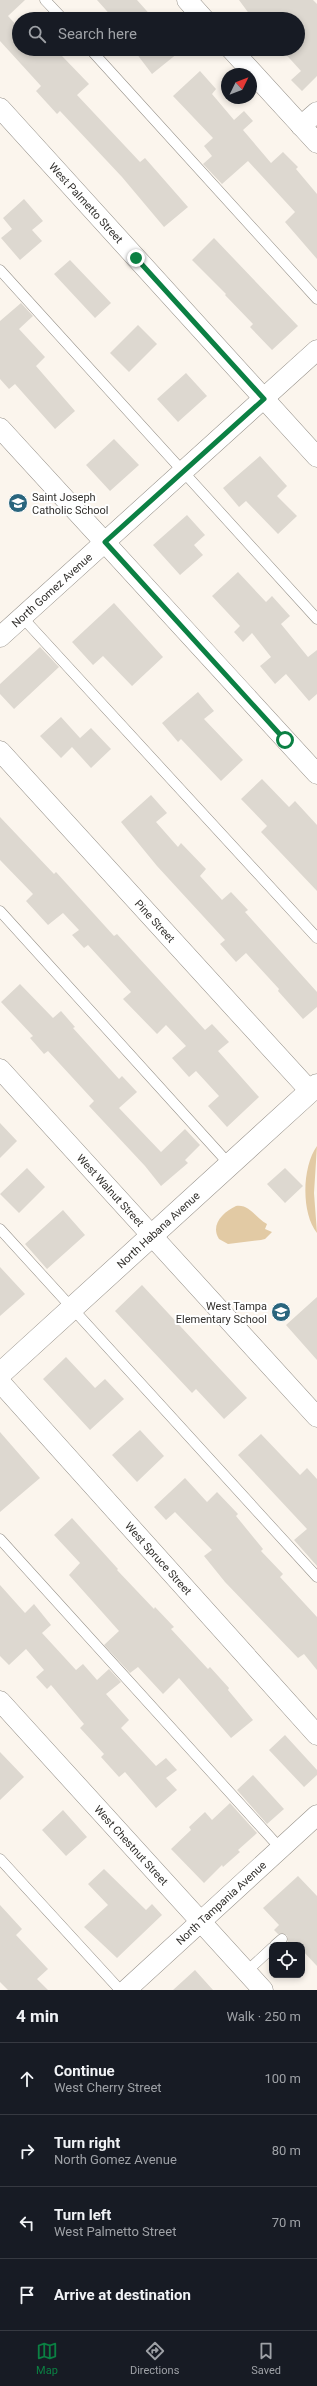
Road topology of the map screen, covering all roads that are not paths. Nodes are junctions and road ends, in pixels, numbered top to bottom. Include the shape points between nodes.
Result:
1 (45, 0) edge
2 (187, 0) edge
3 (56, 12) edge
4 (198, 12) edge
5 (96, 56) edge
6 (238, 56) edge
7 (0, 108) edge
8 (317, 112) edge
9 (301, 126) junction
10 (317, 143) edge
11 (0, 270) edge
12 (317, 299) edge
13 (317, 350) edge
14 (264, 399) junction
15 (0, 428) edge
16 (317, 457) edge
17 (183, 472) junction
18 (105, 542) junction
19 (22, 617) junction
20 (317, 619) edge
21 (0, 638) edge
22 (0, 751) edge
23 (317, 774) edge
24 (0, 911) edge
25 (317, 938) edge
26 (0, 1069) edge
27 (314, 1088) edge
28 (230, 1165) junction
29 (0, 1229) edge
30 (152, 1236) junction
31 (72, 1308) junction
32 (0, 1374) edge
33 (0, 1382) edge
34 (317, 1417) edge
35 (0, 1539) edge
36 (317, 1577) edge
37 (0, 1701) edge
38 (317, 1735) edge
39 (317, 1815) edge
40 (280, 1848) junction
41 (0, 1858) edge
42 (201, 1922) junction
43 (269, 1951) edge
44 (246, 1972) junction
45 (120, 1990) edge
46 (126, 1990) edge
47 (263, 1990) edge

1 - 3 lane
2 - 4 street
5 - 12 lane
6 - 9 street
7 - 14 street, West Palmetto Street
8 - 9 street
9 - 10 street
11 - 17 lane
13 - 14 street, North Gomez Avenue
14 - 16 street, West Palmetto Street
14 - 17 street, North Gomez Avenue
15 - 18 street
17 - 18 street, North Gomez Avenue
17 - 20 lane
18 - 19 street, North Gomez Avenue
18 - 23 street
19 - 21 street, North Gomez Avenue
19 - 25 lane
22 - 27 street, Pine Street
24 - 28 lane
26 - 30 street, West Walnut Street
27 - 28 street, North Habana Avenue
28 - 30 street, North Habana Avenue
29 - 31 lane
30 - 31 street, North Habana Avenue
30 - 34 street, West Walnut Street
31 - 32 street, North Habana Avenue
31 - 36 lane
33 - 38 street, West Spruce Street
35 - 40 lane
37 - 42 street, West Chestnut Street
39 - 40 street, North Tampania Avenue
40 - 42 street, North Tampania Avenue
41 - 45 lane
42 - 44 street, West Chestnut Street
42 - 46 street, North Tampania Avenue
43 - 44 lane
44 - 47 street, West Chestnut Street

